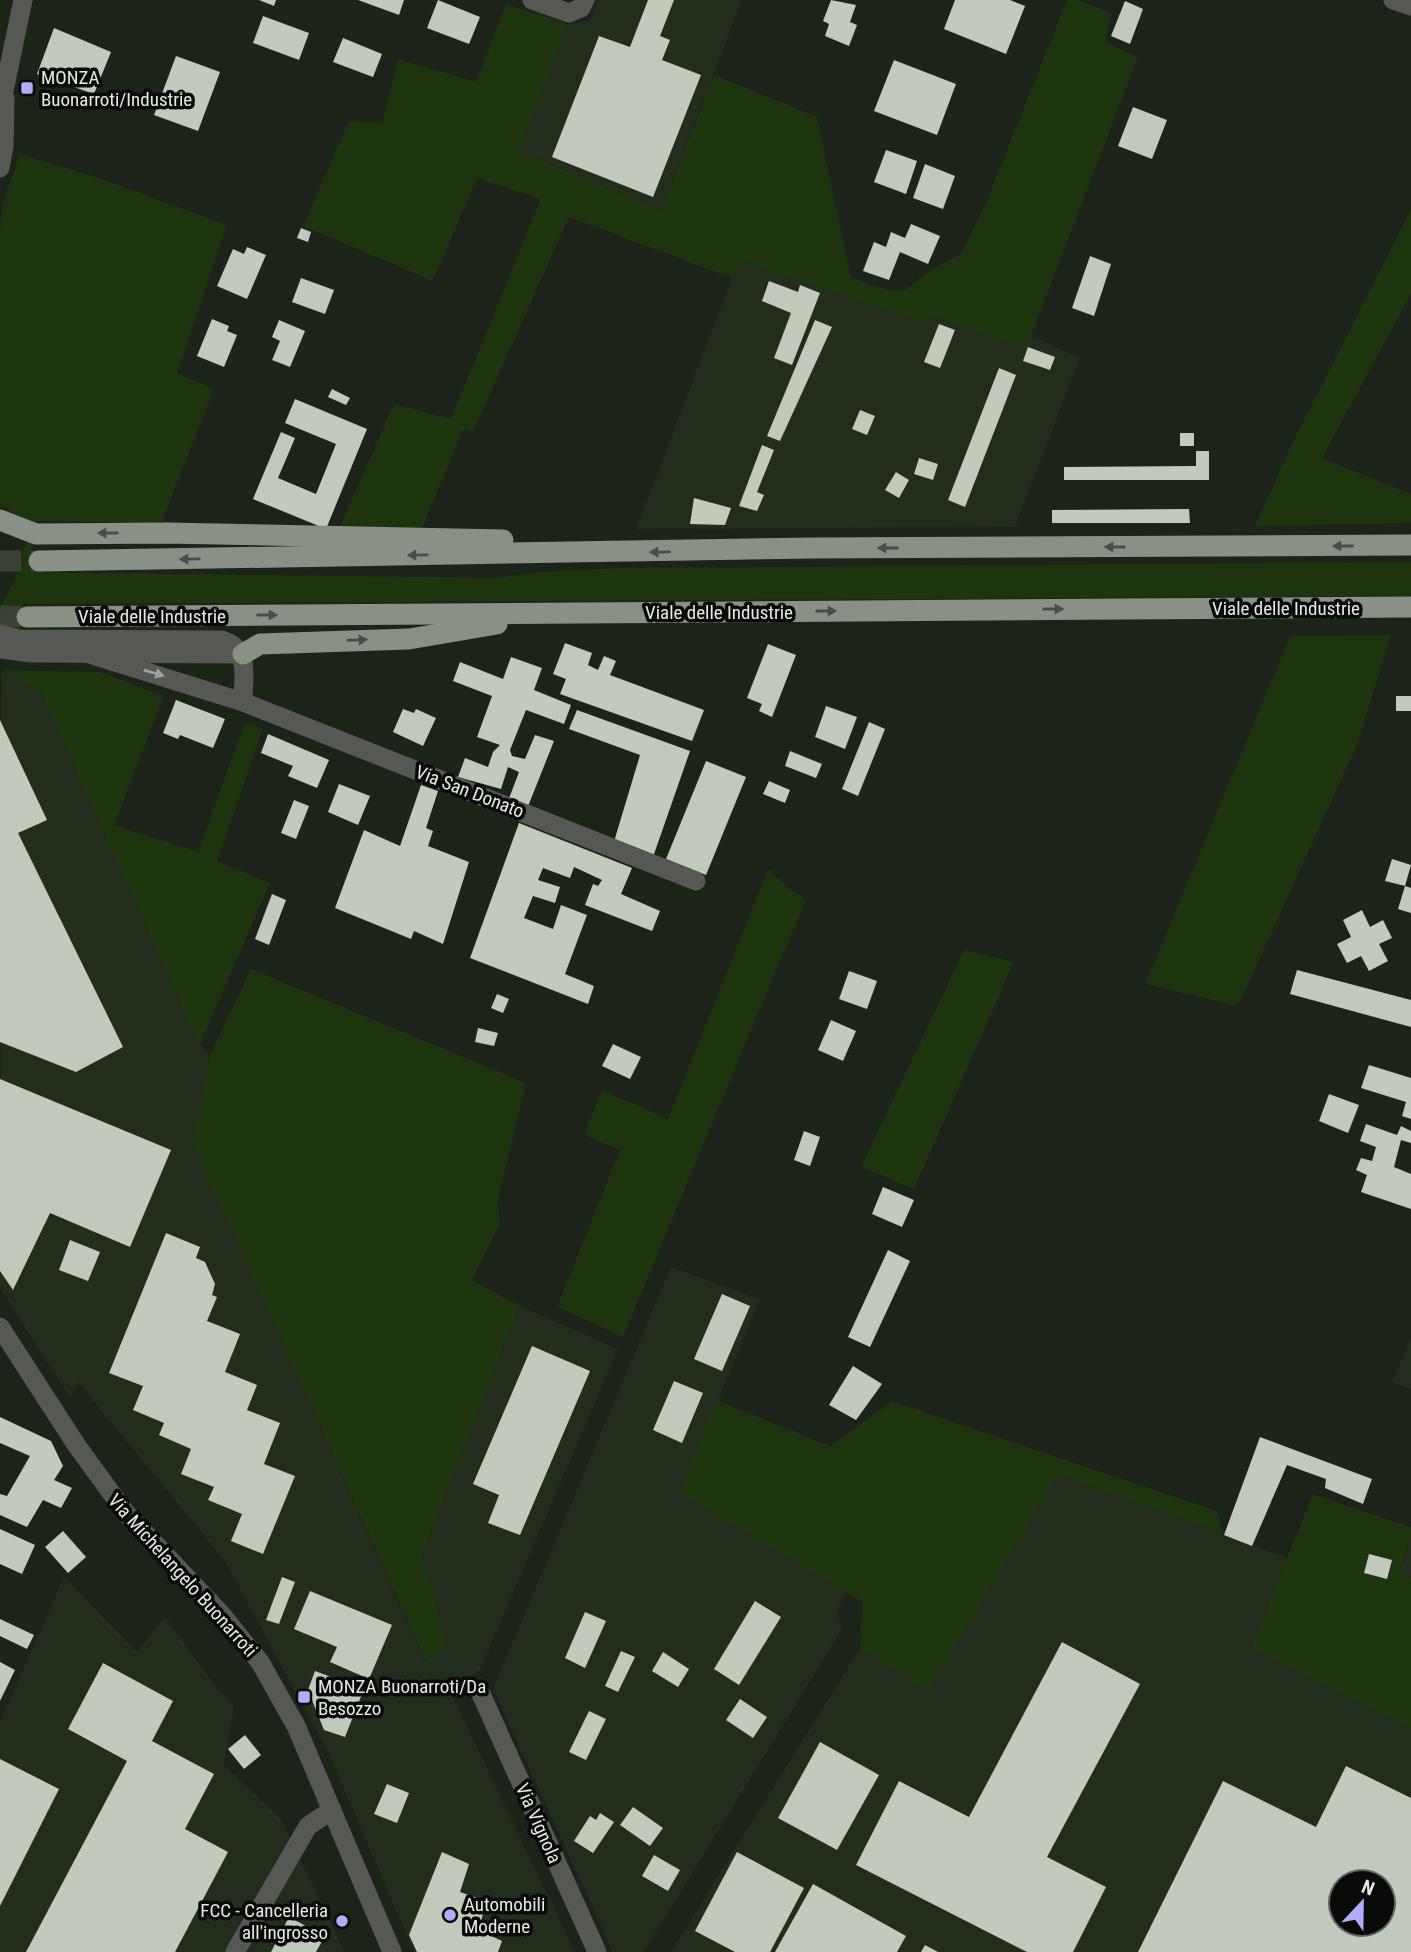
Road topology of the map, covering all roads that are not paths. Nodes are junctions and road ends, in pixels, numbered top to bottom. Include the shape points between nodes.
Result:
1 (23, 0) edge
2 (531, 0) edge
3 (585, 0) edge
4 (1393, 0) edge
5 (1411, 6) edge
6 (2, 103) edge
7 (0, 168) edge
8 (0, 520) edge
9 (1411, 545) edge
10 (584, 553) junction
11 (39, 561) tunnel mouth
12 (1411, 607) edge
13 (561, 613) junction
14 (27, 617) tunnel mouth
15 (1, 640) edge
16 (89, 654) junction
17 (243, 654) junction
18 (243, 702) junction
19 (696, 881) dead end
20 (0, 1327) edge
21 (481, 1694) dead end
22 (332, 1810) junction
23 (235, 1952) edge
24 (392, 1952) edge
25 (597, 1952) edge

1 - 6 street
2 - 3 street via 569,13 582,8
4 - 5 street
6 - 7 street
10 -> 8 main road via 536,541 36,534
9 -> 10 main road
10 -> 11 main road
13 -> 12 main road, Viale delle Industrie
14 -> 13 main road, Viale delle Industrie
17 -> 13 main road via 260,644 409,639
15 - 16 street, Viale delle Industrie via 31,653
15 - 17 street via 222,640
16 - 17 street, Viale delle Industrie
16 -> 18 street, Via San Donato
17 - 18 street
18 - 19 street, Via San Donato
20 - 22 street, Via Michelangelo Buonarroti via 104,1485 260,1662 296,1726
21 - 25 street, Via Vignola
22 - 23 street via 308,1826
22 - 24 street, Via Michelangelo Buonarroti

